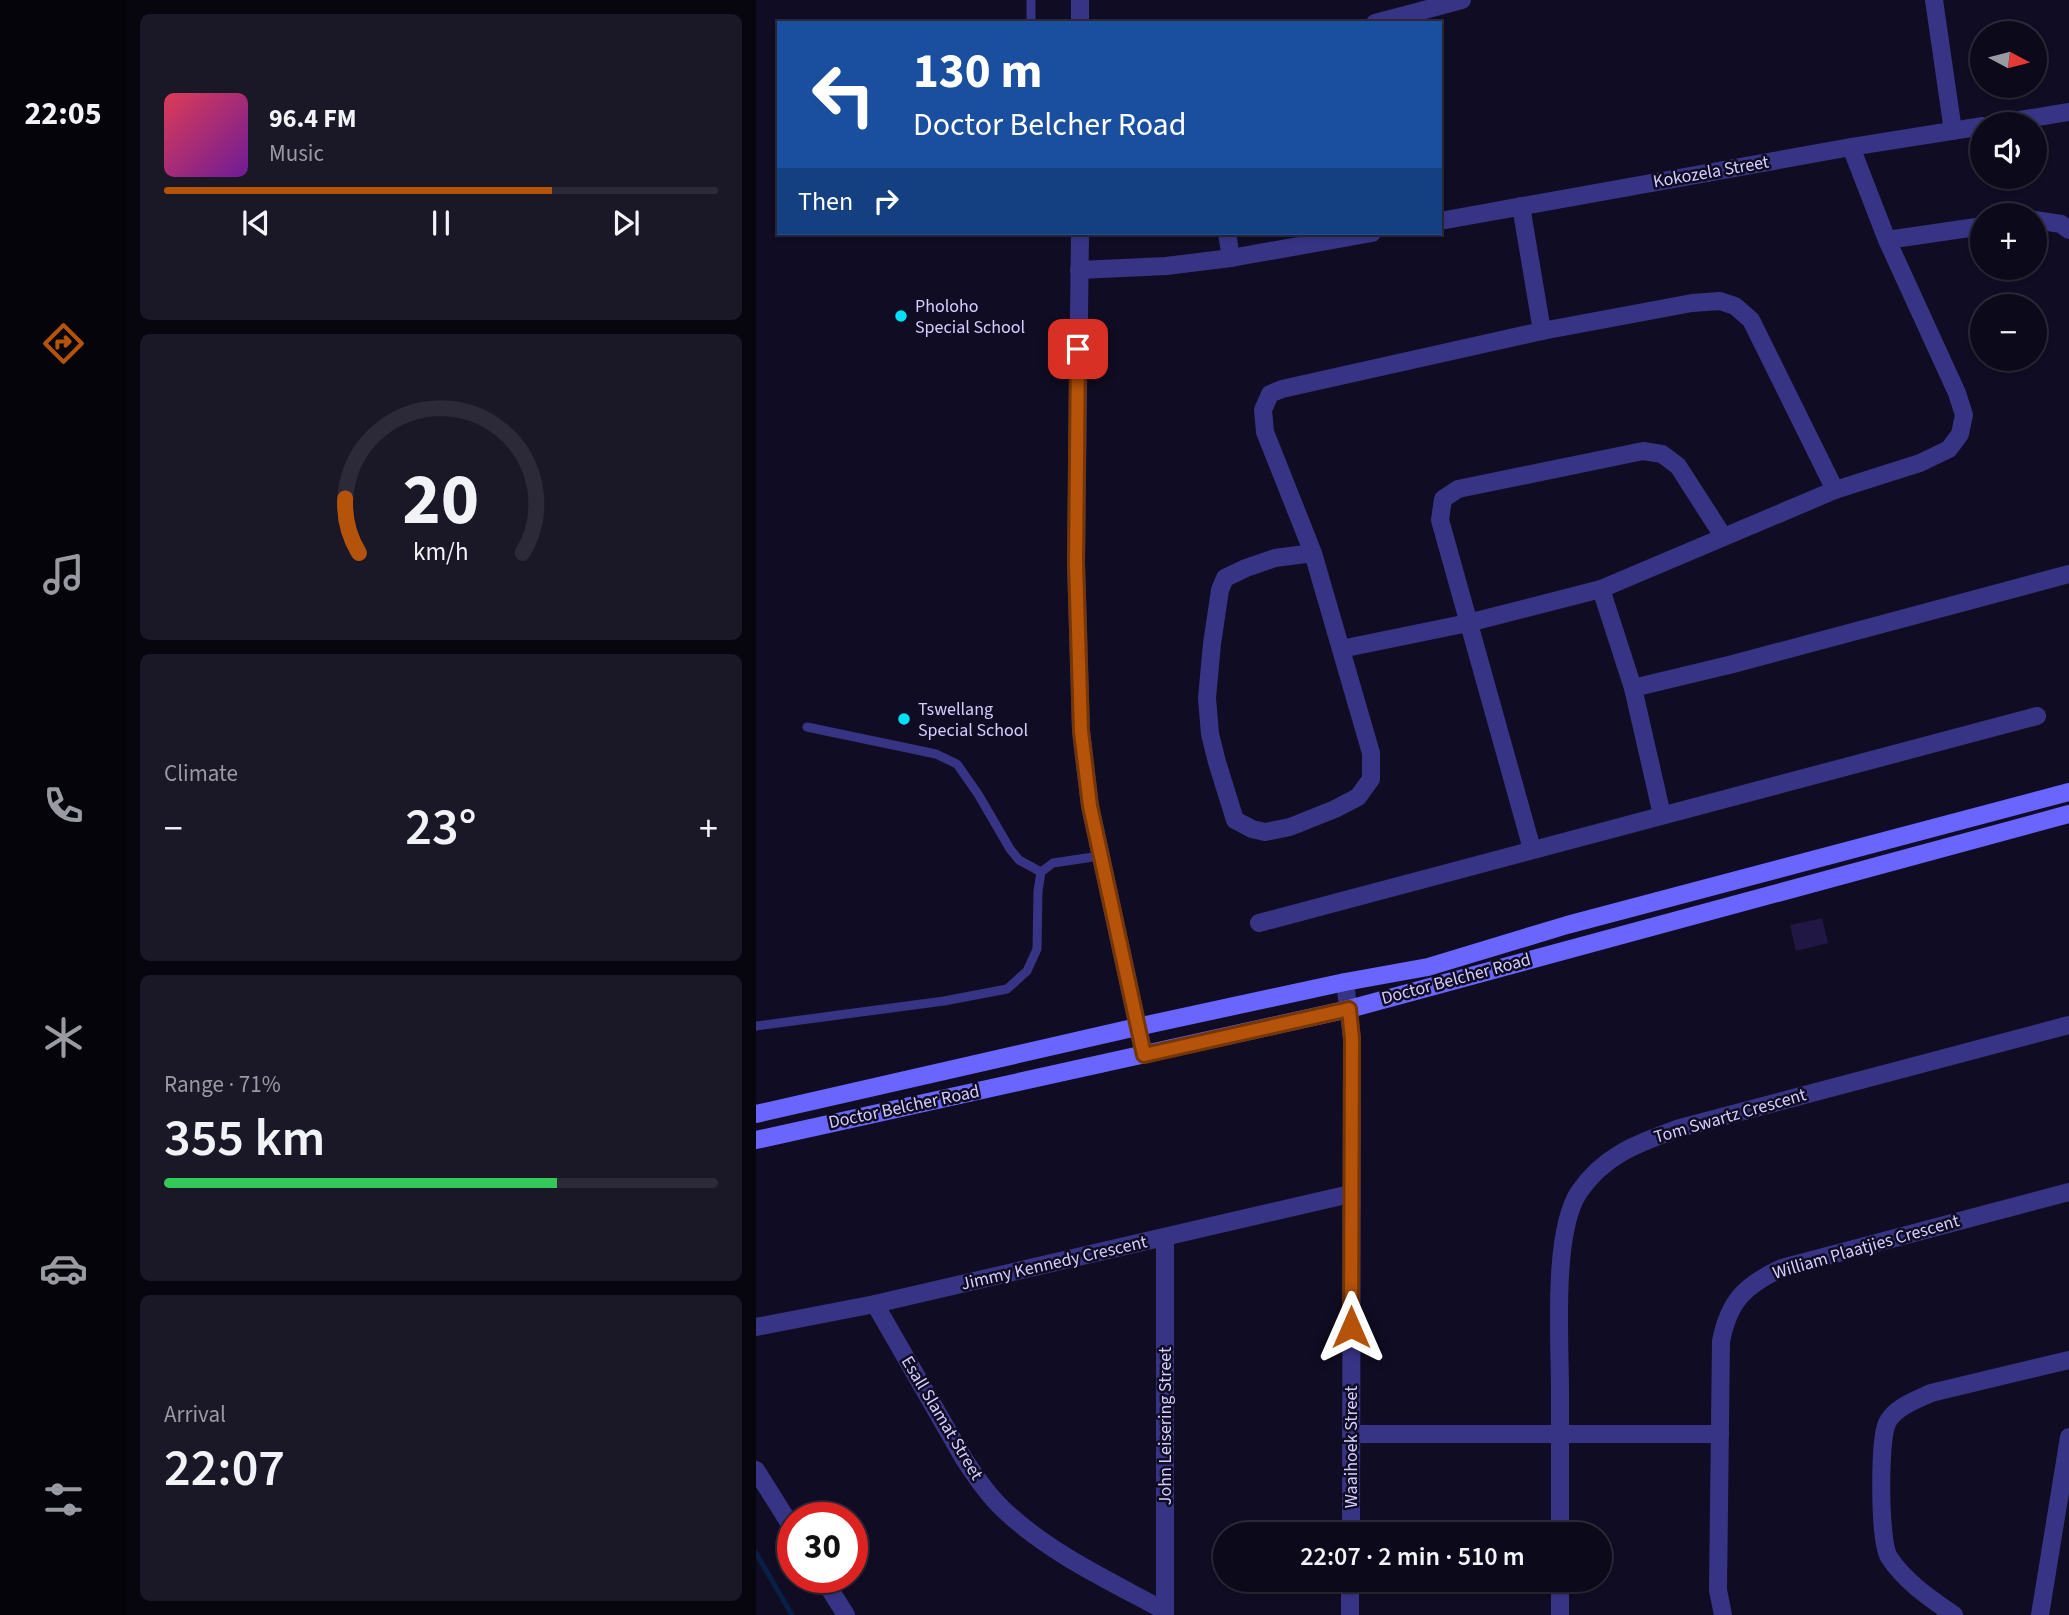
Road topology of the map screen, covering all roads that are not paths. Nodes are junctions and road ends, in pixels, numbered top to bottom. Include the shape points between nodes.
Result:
1 (1031, 0) edge
2 (1080, 0) edge
3 (1462, 0) edge
4 (1934, 0) edge
5 (1031, 21) edge
6 (1080, 21) edge
7 (1383, 21) edge
8 (2069, 112) edge
9 (2047, 116) edge
10 (1970, 128) edge
11 (1953, 131) junction
12 (1851, 147) junction
13 (1521, 206) junction
14 (1442, 220) edge
15 (2047, 222) edge
16 (1970, 228) edge
17 (2069, 230) edge
18 (1080, 235) edge
19 (1227, 235) edge
20 (1361, 235) edge
21 (1886, 240) junction
22 (1231, 258) junction
23 (1079, 270) junction
24 (1542, 331) junction
25 (1836, 490) junction
26 (1723, 536) junction
27 (1313, 553) junction
28 (2069, 574) edge
29 (1601, 589) junction
30 (1468, 623) junction
31 (1341, 649) junction
32 (1633, 688) junction
33 (2037, 716) dead end
34 (807, 727) dead end
35 (2069, 792) edge
36 (2069, 814) edge
37 (1662, 815) junction
38 (1532, 849) junction
39 (1100, 856) junction
40 (1041, 872) junction
41 (1259, 923) dead end
42 (1345, 982) junction
43 (1349, 1009) junction
44 (2069, 1025) edge
45 (756, 1026) edge
46 (1137, 1027) junction
47 (1144, 1055) junction
48 (756, 1114) edge
49 (756, 1140) edge
50 (2069, 1192) edge
51 (1350, 1194) junction
52 (1165, 1237) junction
53 (875, 1304) junction
54 (756, 1327) edge
55 (2069, 1360) edge
56 (1560, 1433) junction
57 (1351, 1434) junction
58 (1720, 1434) junction
59 (2069, 1437) edge
60 (756, 1470) edge
61 (777, 1504) edge
62 (1351, 1522) edge
63 (1560, 1522) edge
64 (1350, 1592) edge
65 (1560, 1592) edge
66 (832, 1593) edge
67 (1165, 1613) edge
68 (846, 1615) edge
69 (1350, 1615) edge
70 (1560, 1615) edge
71 (1723, 1615) edge
72 (1954, 1615) edge
73 (2040, 1615) edge

1 - 5 lane
2 - 6 street
3 - 7 street
4 - 11 street
8 - 9 street
10 - 11 street, Kokozela Street
11 - 12 street, Kokozela Street
12 - 13 street, Kokozela Street
12 - 21 street
13 - 14 street, Kokozela Street
13 - 24 street
15 - 17 street
16 - 21 street
18 - 23 street
19 - 22 street
20 - 22 street
21 - 25 street via 1964,415 1960,434 1949,449
22 - 23 street
23 - 39 street via 1076,563 1081,731
24 - 25 street via 1692,303 1720,300 1735,306 1751,320
24 - 27 street via 1270,394 1263,410 1265,432
25 - 26 street
26 - 29 street
26 - 30 street via 1678,466 1662,454 1643,451 1458,489 1443,499 1440,520
27 - 31 street
27 - 31 street via 1246,568 1225,578 1220,590 1207,698 1210,734 1236,820 1252,829 1278,830 1335,809 1358,797 1371,779 1371,753
28 - 32 street
29 - 30 street
29 - 32 street
30 - 31 street
30 - 38 street
32 - 37 street
33 - 37 street
34 - 40 lane via 936,754 957,764 1010,849
35 - 42 main road, Doctor Belcher Road via 1567,925 1428,967
36 - 43 main road, Doctor Belcher Road
37 - 38 street
38 - 41 street
39 - 40 lane via 1053,863
39 - 46 street
40 - 45 lane via 1038,949 1027,971 1007,989
42 - 43 street, Waaihoek Street
42 - 46 main road, Doctor Belcher Road
43 - 47 main road, Doctor Belcher Road
43 - 51 street, Waaihoek Street
44 - 56 street, Tom Swartz Crescent via 1680,1128 1636,1144 1599,1168 1578,1193 1566,1223 1559,1301
46 - 47 street
46 - 48 main road, Doctor Belcher Road
47 - 49 main road, Doctor Belcher Road
50 - 58 street, William Plaatjies Crescent via 1767,1275 1747,1289 1725,1320
51 - 52 street, Jimmy Kennedy Crescent
51 - 57 street, Waaihoek Street
52 - 53 street, Jimmy Kennedy Crescent
52 - 67 street, John Leisering Street
53 - 54 street, Jimmy Kennedy Crescent
53 - 67 street, Esall Slamat Street via 964,1459 1004,1510 1040,1539
55 - 72 street via 1931,1393 1899,1410 1888,1422 1883,1439 1882,1496 1888,1555 1927,1596
56 - 57 street
56 - 58 street
56 - 63 street, Tom Swartz Crescent
57 - 62 street, Waaihoek Street
58 - 71 street, William Plaatjies Crescent via 1718,1590
59 - 73 street
60 - 61 street
64 - 69 street
65 - 70 street
66 - 68 street

